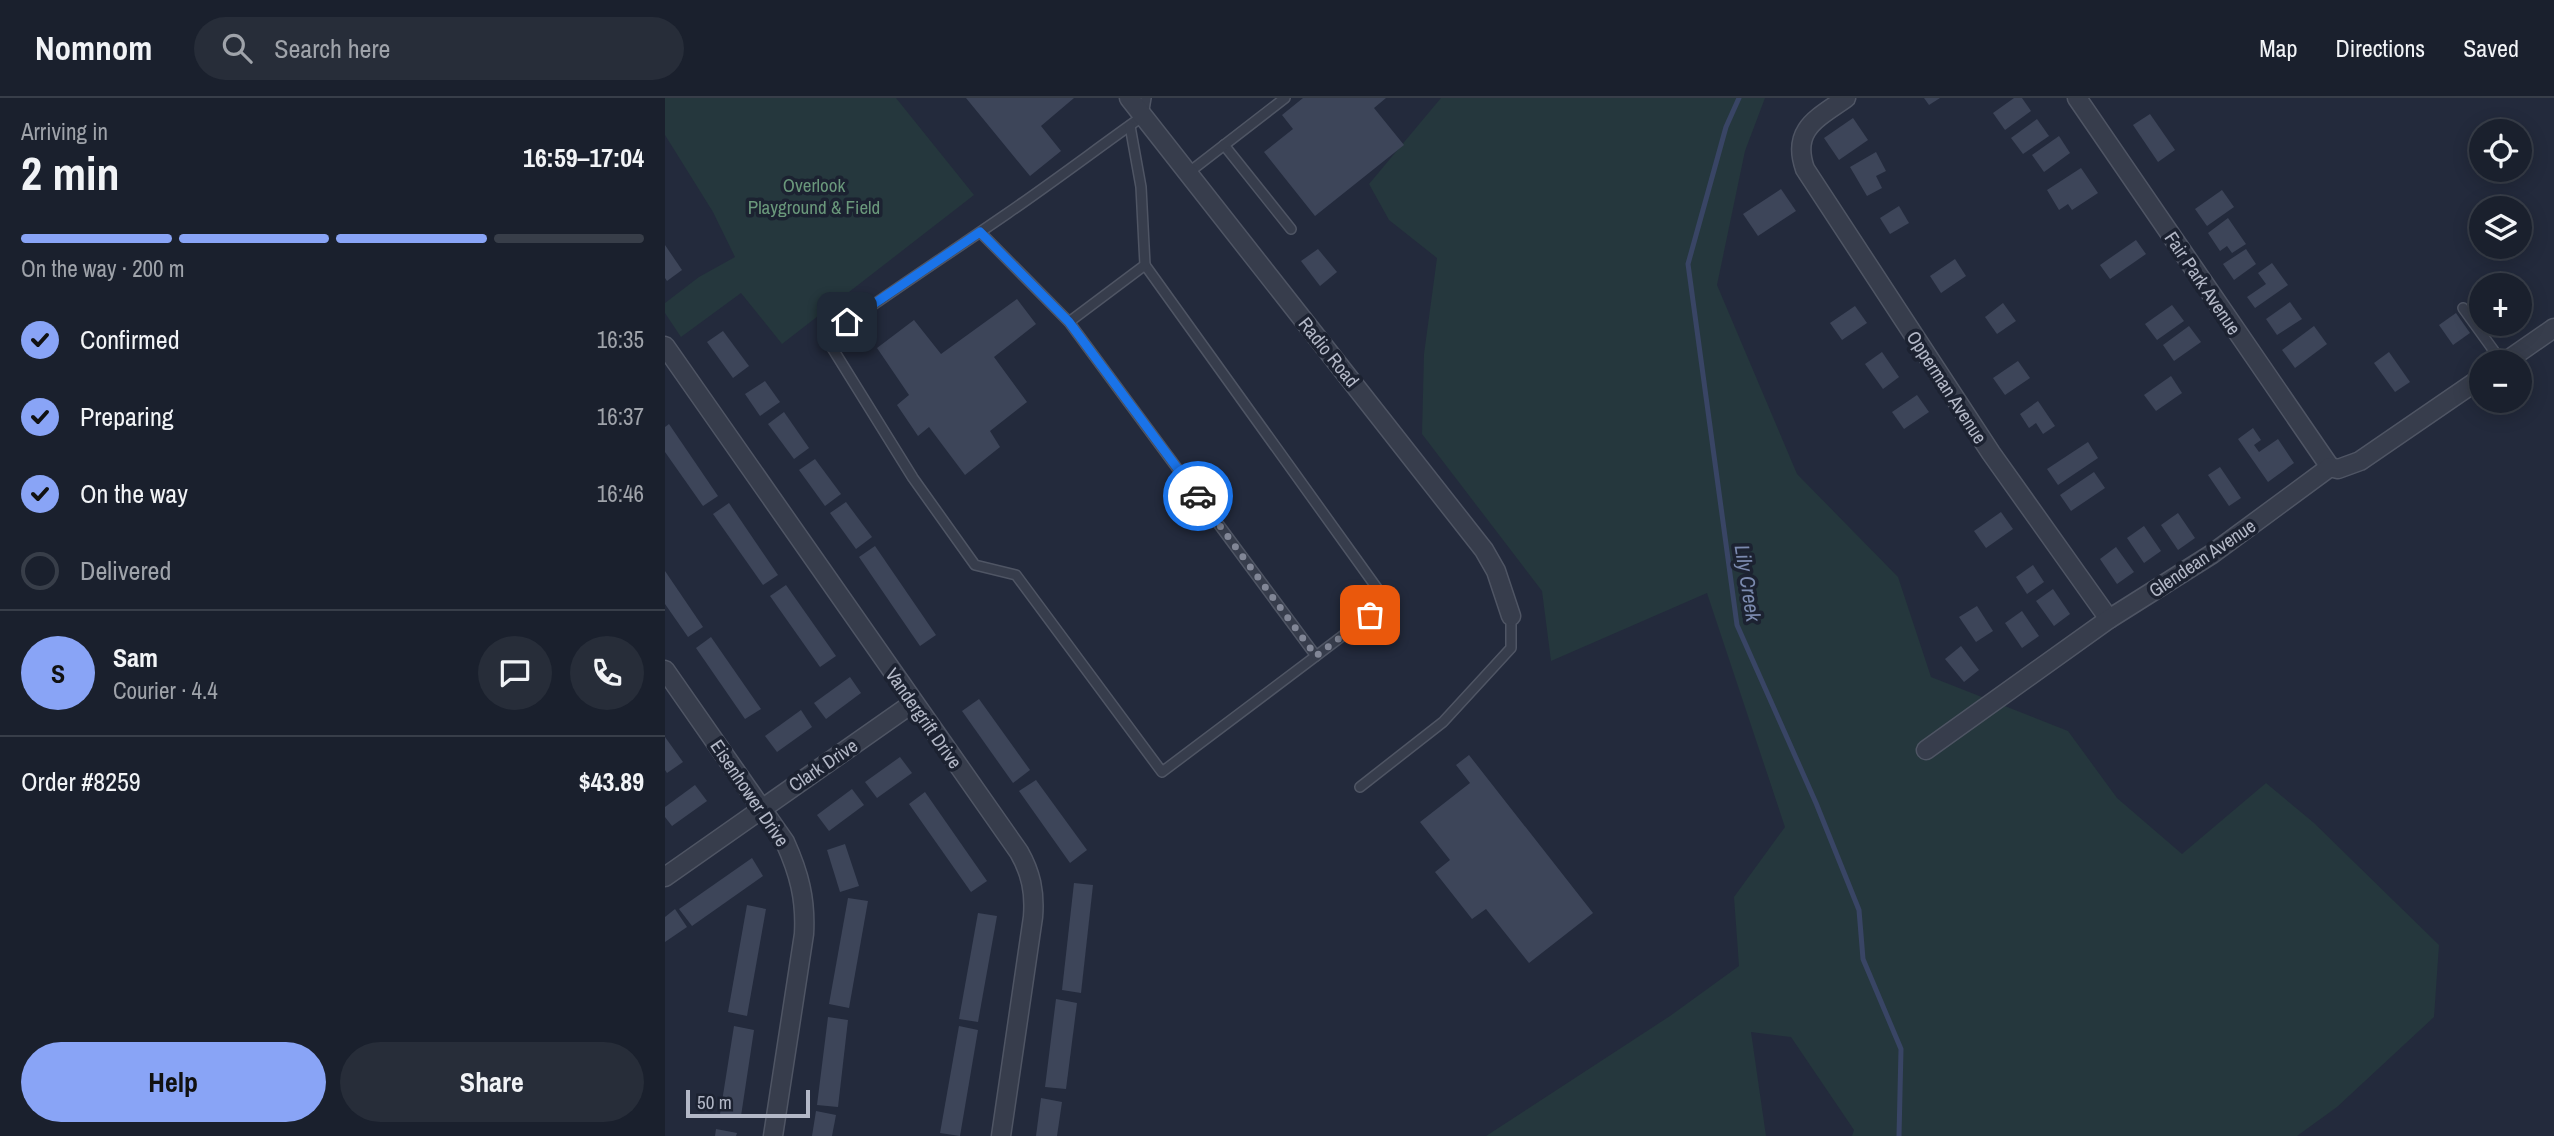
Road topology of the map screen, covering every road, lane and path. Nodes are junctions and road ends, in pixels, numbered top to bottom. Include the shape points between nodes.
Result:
1 (1129, 98) edge
2 (1146, 98) edge
3 (1285, 98) edge
4 (1846, 98) edge
5 (2077, 98) edge
6 (1136, 121) junction
7 (1224, 145) junction
8 (1188, 173) junction
9 (1291, 229) dead end
10 (980, 232) junction
11 (1145, 265) junction
12 (2463, 308) dead end
13 (1069, 322) junction
14 (2554, 328) edge
15 (665, 346) edge
16 (2494, 350) edge
17 (2521, 350) edge
18 (2469, 386) edge
19 (2330, 467) junction
20 (1511, 616) joint
21 (2109, 619) junction
22 (1316, 656) junction
23 (665, 670) edge
24 (913, 703) junction
25 (1926, 750) dead end
26 (1360, 787) dead end
27 (761, 808) junction
28 (665, 877) edge
29 (773, 1136) edge
30 (1001, 1136) edge

1 - 6 street, Radio Road
2 - 6 lane
3 - 7 lane
4 - 21 street, Opperman Avenue via 1809,125 1801,147 1805,169 1998,464
5 - 19 street, Fair Park Avenue
6 - 8 street, Radio Road
6 - 10 lane
6 - 11 lane
7 - 8 lane
7 - 9 lane
8 - 20 street, Radio Road via 1484,550
10 - 13 lane
10 - 22 lane via 826,338 913,478 975,565 1016,575 1162,772
11 - 13 lane
11 - 22 lane via 1387,602
12 - 16 lane
13 - 22 lane
14 - 17 street
15 - 24 street, Vandergrift Drive
18 - 19 street, Glendean Avenue via 2360,461 2338,469
19 - 21 street, Glendean Avenue via 2212,554
20 - 26 lane via 1511,648 1478,687 1443,722
21 - 25 street, Glendean Avenue
23 - 27 street, Eisenhower Drive
24 - 27 street, Clark Drive
24 - 30 street, Vandergrift Drive via 1019,852 1032,883 1033,916
27 - 28 street, Clark Drive
27 - 29 street, Eisenhower Drive via 797,869 806,912

